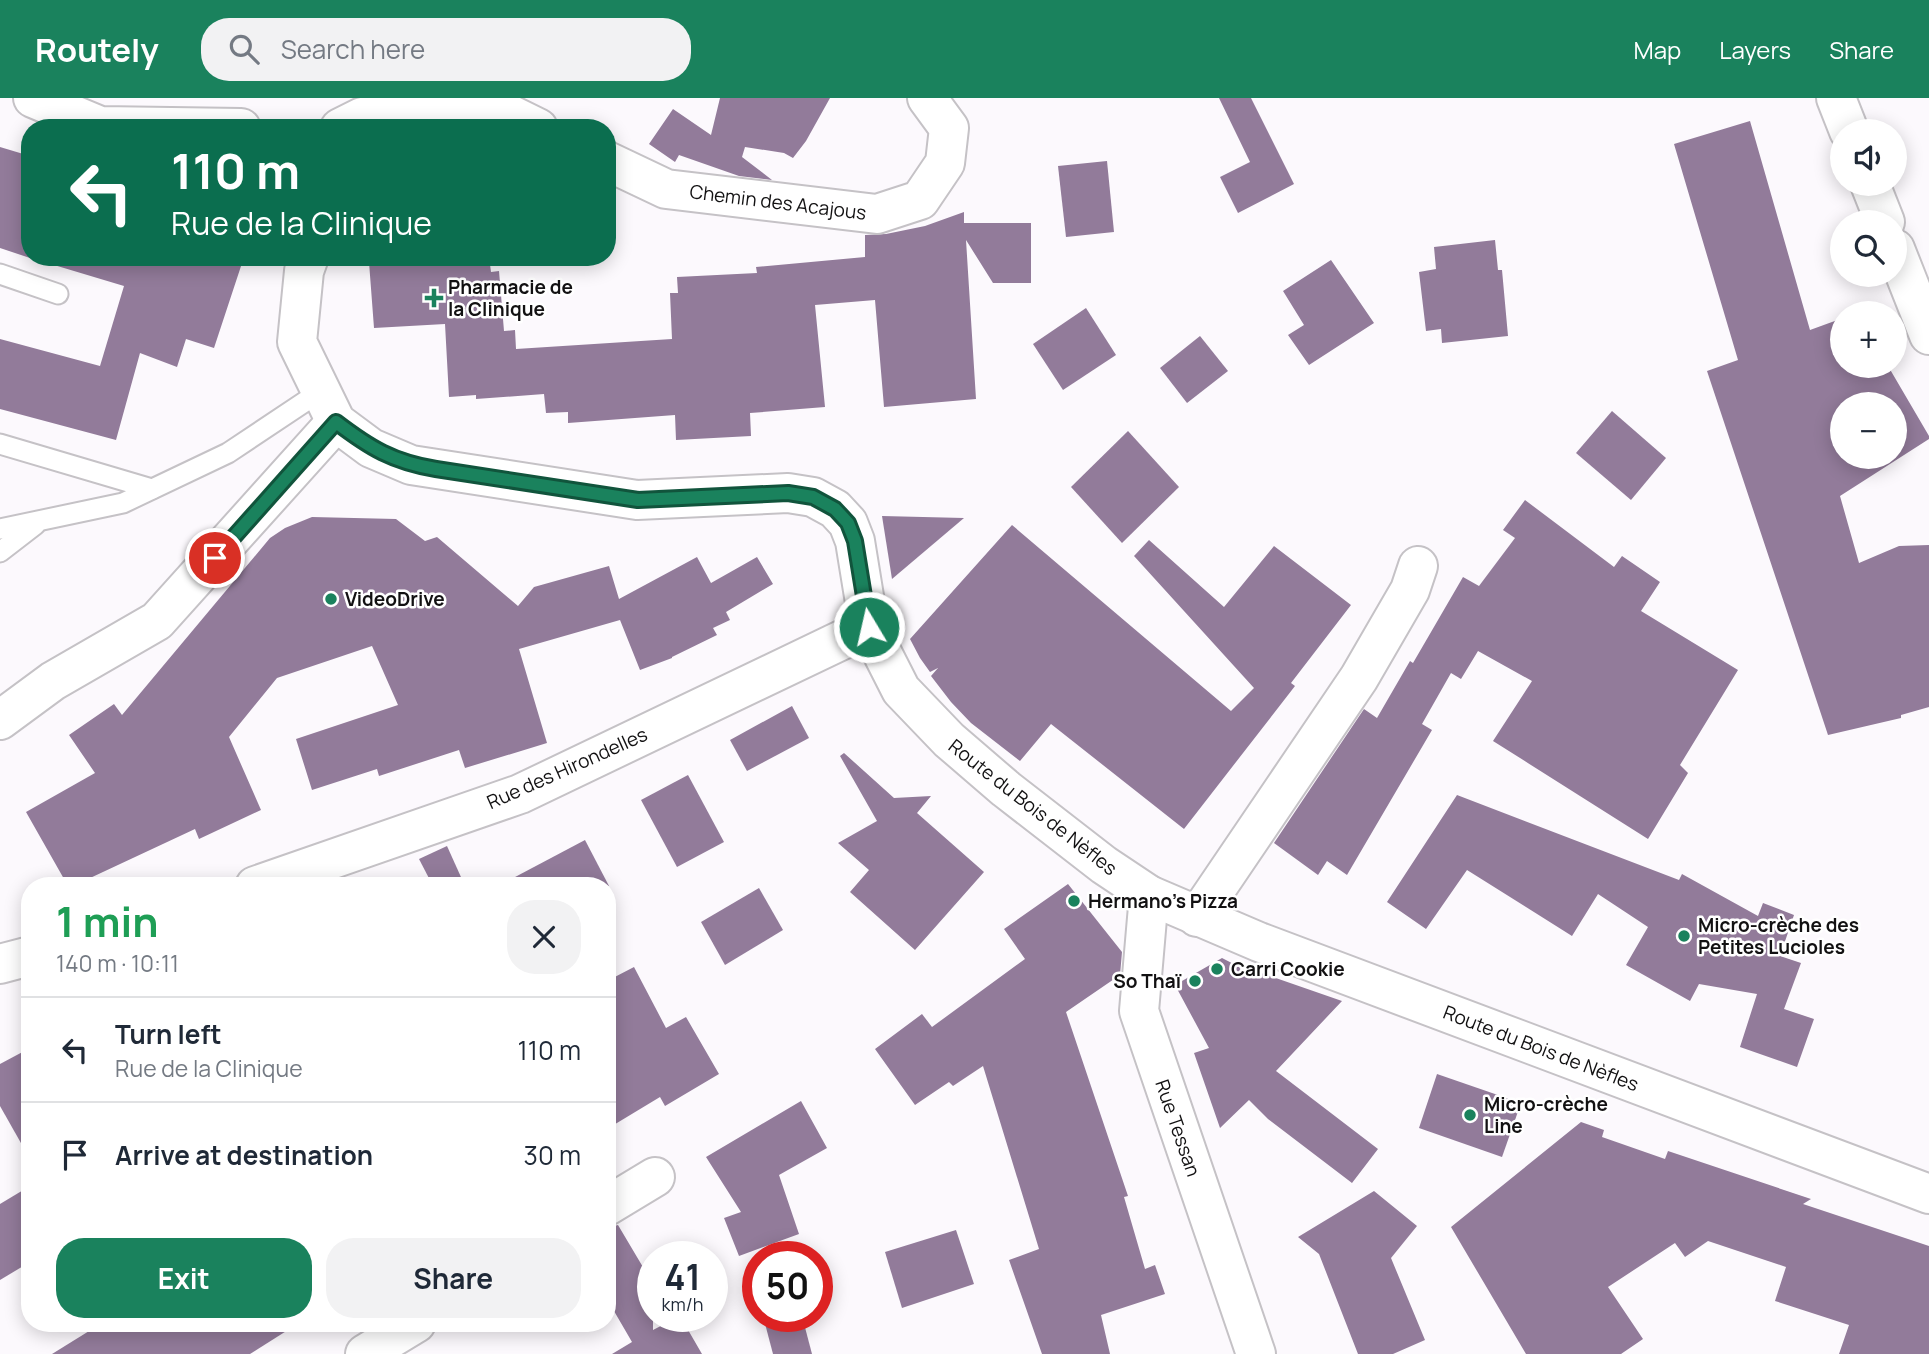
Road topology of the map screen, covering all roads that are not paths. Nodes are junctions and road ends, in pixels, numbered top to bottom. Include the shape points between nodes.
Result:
1 (33, 98) edge
2 (928, 98) edge
3 (1836, 98) edge
4 (83, 119) edge
5 (358, 119) edge
6 (520, 119) edge
7 (1844, 119) edge
8 (616, 165) edge
9 (306, 266) edge
10 (0, 274) edge
11 (1907, 279) edge
12 (58, 293) dead end
13 (1929, 335) edge
14 (329, 407) junction
15 (0, 444) edge
16 (152, 489) junction
17 (40, 521) junction
18 (0, 529) edge
19 (0, 552) edge
20 (1418, 566) dead end
21 (869, 627) junction
22 (0, 720) edge
23 (281, 877) edge
24 (1149, 895) junction
25 (1197, 917) junction
26 (21, 958) edge
27 (0, 964) edge
28 (655, 1177) dead end
29 (1929, 1194) edge
30 (616, 1201) edge
31 (401, 1332) edge
32 (365, 1354) edge
33 (1256, 1354) edge

1 - 4 street
2 - 8 street, Chemin des Acajous via 948,128 945,163 920,200 877,214 666,189
3 - 7 street
5 - 6 street via 495,107
9 - 14 street, Route du Bois de Nèfles via 297,342
10 - 12 lane
11 - 13 street
14 - 16 lane
14 - 21 street, Route du Bois de Nèfles via 371,448 411,465 638,500 788,493 813,497 848,523
14 - 22 street via 157,621 53,681
15 - 16 lane
16 - 17 lane via 123,503
17 - 18 lane
17 - 19 lane
20 - 25 street via 1410,590 1359,678
21 - 23 street, Rue des Hirondelles via 520,794
21 - 24 street, Route du Bois de Nèfles via 901,690 949,740 1104,865
24 - 25 street, Route du Bois de Nèfles
24 - 33 street, Rue Tessan via 1139,1011
25 - 29 street, Route du Bois de Nèfles
26 - 27 street
28 - 30 street
31 - 32 street

